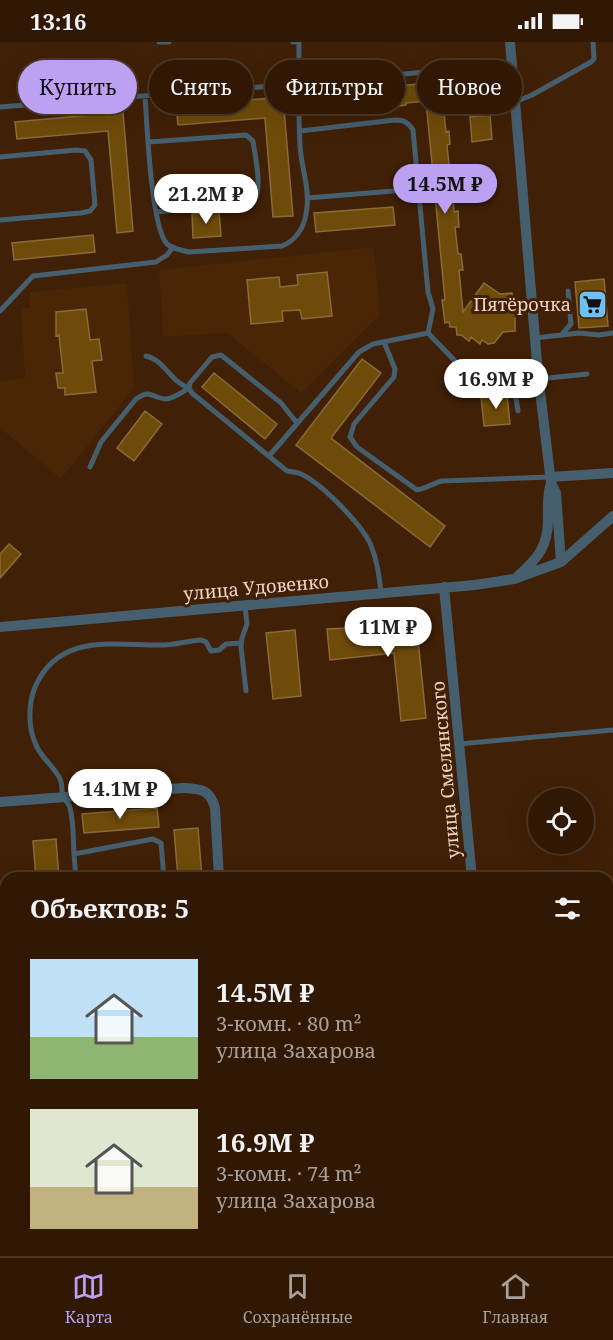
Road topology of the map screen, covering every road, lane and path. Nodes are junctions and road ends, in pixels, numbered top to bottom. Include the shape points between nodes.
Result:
1 (159, 42) edge
2 (169, 42) edge
3 (293, 42) edge
4 (510, 42) edge
5 (593, 42) edge
6 (298, 60) edge
7 (511, 60) edge
8 (265, 87) edge
9 (145, 96) junction
10 (522, 99) edge
11 (0, 107) edge
12 (300, 114) edge
13 (515, 114) edge
14 (300, 131) junction
15 (149, 142) junction
16 (0, 157) edge
17 (418, 189) junction
18 (307, 198) junction
19 (156, 212) junction
20 (0, 220) edge
21 (173, 247) junction
22 (568, 291) dead end
23 (0, 311) edge
24 (428, 333) junction
25 (613, 333) edge
26 (562, 334) junction
27 (535, 338) junction
28 (384, 342) junction
29 (146, 356) dead end
30 (513, 373) junction
31 (587, 374) dead end
32 (538, 376) junction
33 (189, 388) junction
34 (518, 411) dead end
35 (297, 423) junction
36 (269, 456) junction
37 (90, 467) dead end
38 (613, 473) edge
39 (550, 485) junction
40 (605, 523) edge
41 (542, 550) junction
42 (561, 562) junction
43 (548, 567) junction
44 (514, 579) junction
45 (444, 587) junction
46 (381, 592) junction
47 (245, 604) junction
48 (0, 627) edge
49 (241, 643) junction
50 (246, 691) dead end
51 (613, 730) edge
52 (459, 744) junction
53 (63, 797) junction
54 (0, 802) edge
55 (74, 854) junction
56 (76, 872) edge
57 (164, 872) edge
58 (219, 872) edge
59 (471, 872) edge

1 - 2 lane
3 - 6 lane via 298,42
4 - 7 street
5 - 10 lane via 591,62
8 - 9 lane
9 - 11 lane
9 - 15 lane
12 - 14 lane
13 - 27 street
14 - 17 lane via 406,121 413,130
14 - 18 lane
15 - 19 lane
15 - 19 lane via 246,135 253,141 259,193 252,203
16 - 20 lane via 86,151 91,160 95,205 86,212
17 - 18 lane
17 - 24 lane via 433,309
18 - 21 lane via 304,221 291,242 282,246 189,252
19 - 21 lane via 162,235
21 - 23 lane via 156,262 38,274 29,278
22 - 26 lane via 570,324
24 - 28 lane
24 - 30 lane via 454,361 476,375
25 - 26 lane
26 - 27 lane
27 - 32 street
28 - 35 lane via 364,347
28 - 39 lane via 395,369 394,377 354,424 350,437 357,447 417,489 441,481
29 - 33 lane via 157,360 177,383
30 - 32 lane
30 - 34 lane
31 - 32 lane
32 - 39 street
33 - 35 lane via 212,357 221,355 281,403
33 - 36 lane
33 - 37 lane via 172,398 152,393 136,399 101,442
35 - 36 lane
36 - 46 lane via 287,471 306,477 357,524 378,564
38 - 39 street
39 - 41 street via 548,527
39 - 42 street via 556,493
40 - 42 street, улица Удовенко
41 - 43 street
41 - 44 street
42 - 43 street, улица Удовенко
43 - 44 street, улица Удовенко
44 - 45 street, улица Удовенко
45 - 46 street, улица Удовенко
45 - 52 street, улица Смелянского
46 - 47 street, улица Удовенко
47 - 48 street, улица Удовенко
47 - 49 lane via 247,624
49 - 50 lane
49 - 53 lane via 226,644 215,651 201,640 163,645 90,645 60,655 38,681 29,713 34,744 60,778
51 - 52 lane
52 - 59 street, улица Смелянского
53 - 54 street
53 - 55 lane via 70,808
53 - 58 street via 183,789 207,792 215,808
55 - 56 lane
55 - 57 lane via 153,839 163,848

